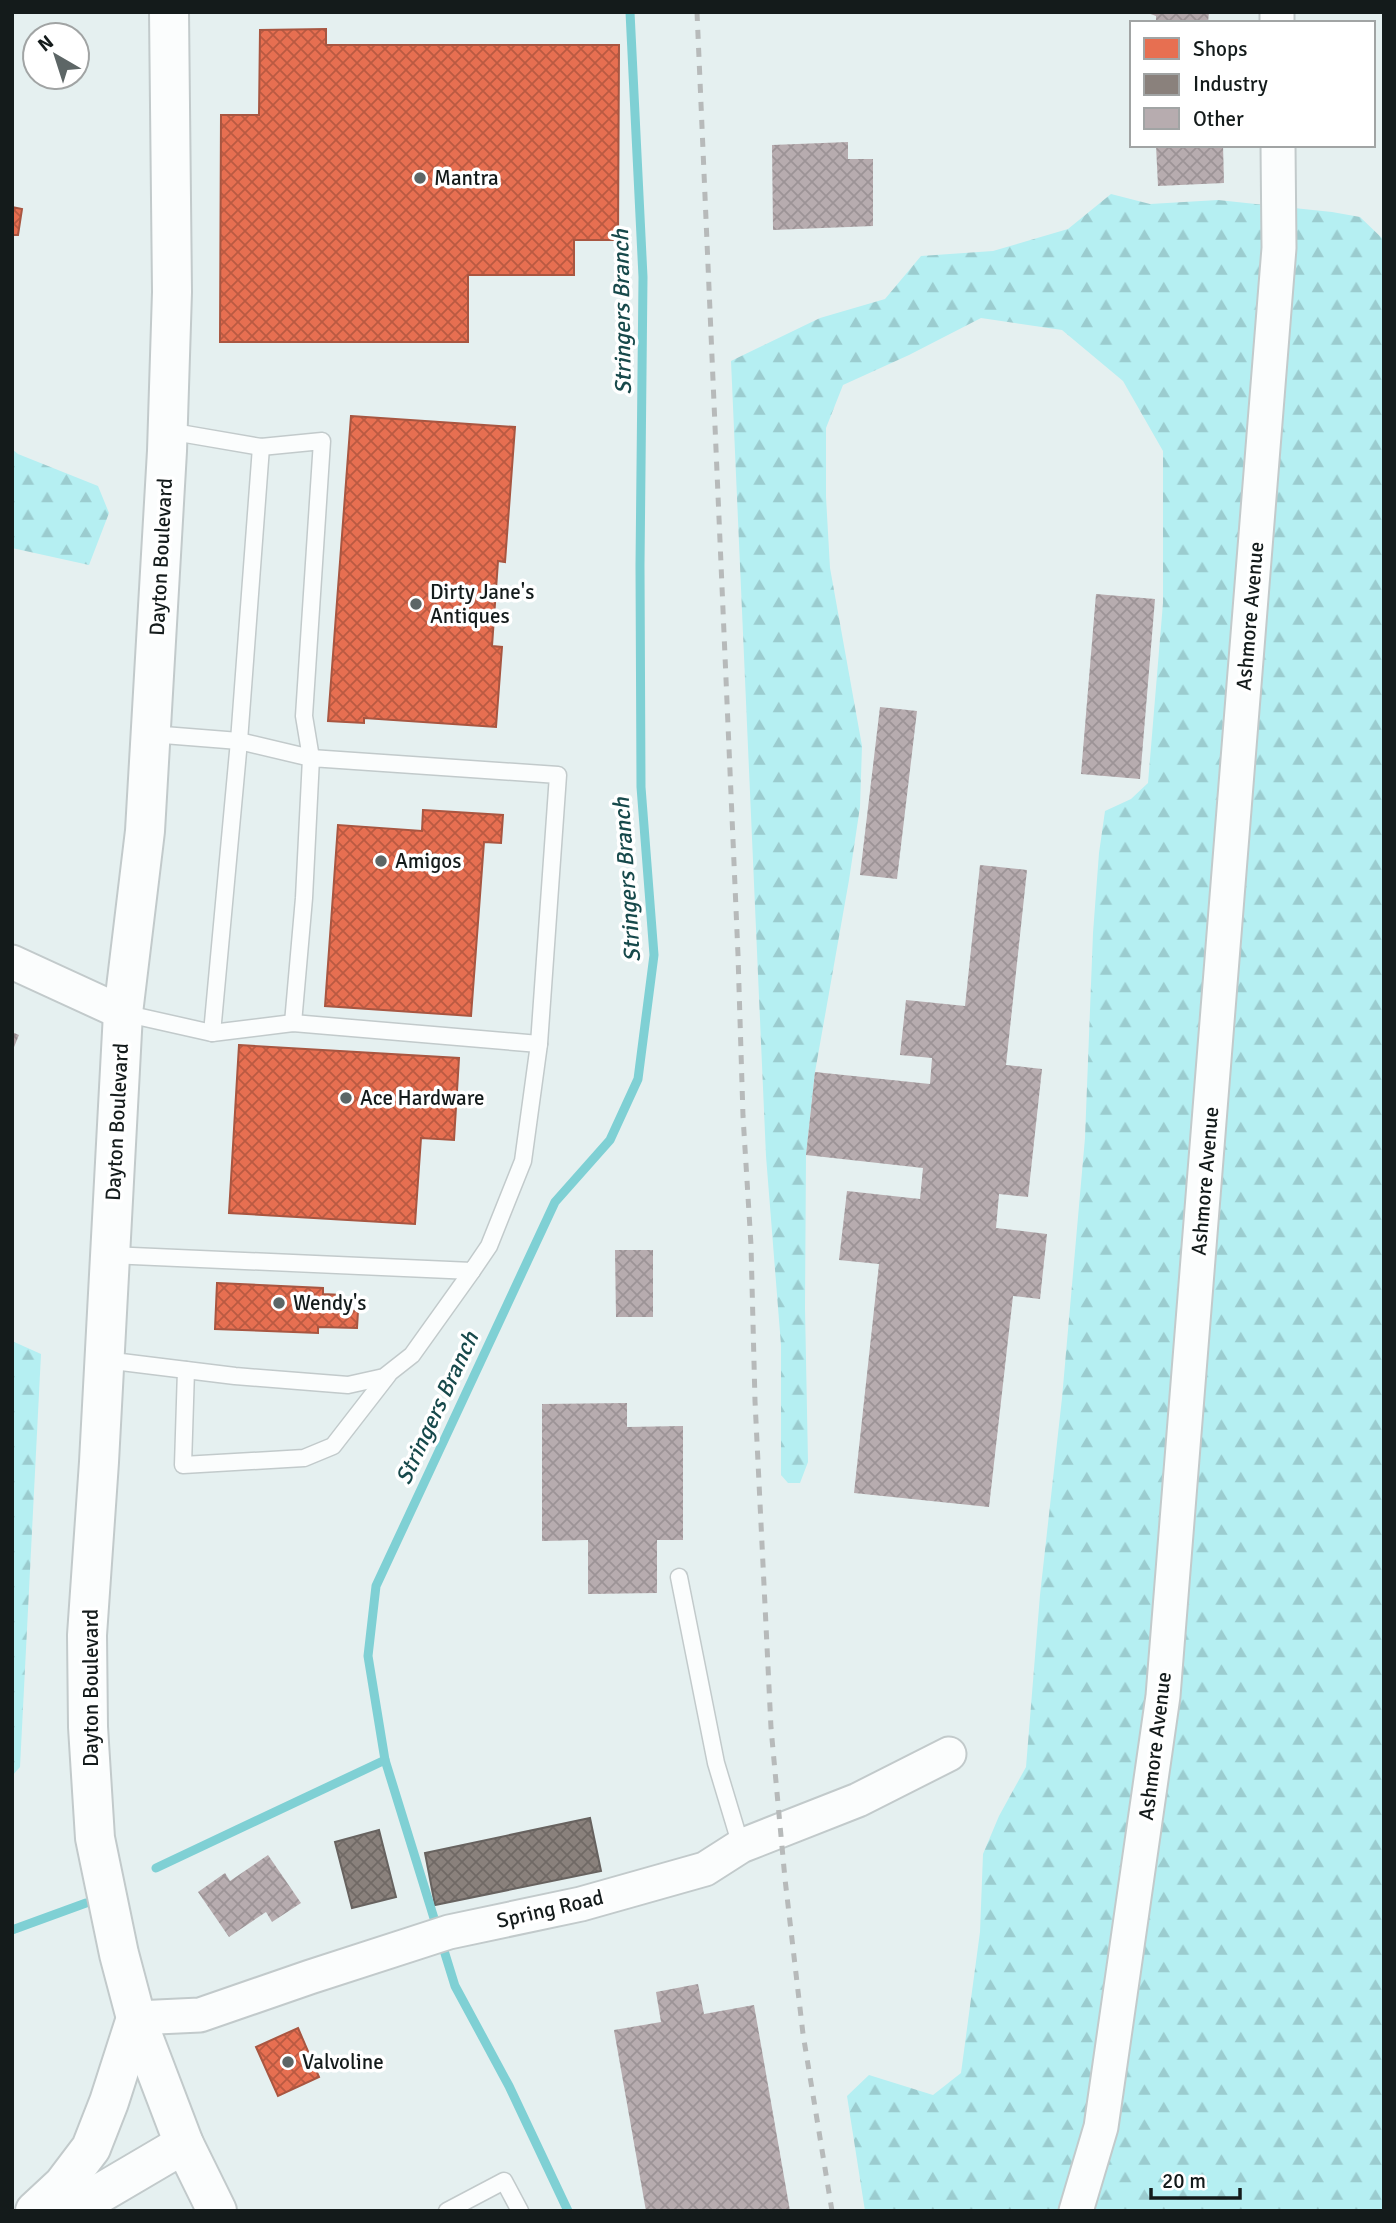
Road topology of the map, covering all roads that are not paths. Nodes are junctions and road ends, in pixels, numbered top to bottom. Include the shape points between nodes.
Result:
1 (169, 12) edge
2 (1278, 147) edge
3 (168, 431) junction
4 (261, 447) junction
5 (151, 734) junction
6 (239, 741) junction
7 (311, 758) junction
8 (12, 962) edge
9 (123, 1013) junction
10 (293, 1023) junction
11 (212, 1033) junction
12 (539, 1044) junction
13 (110, 1255) junction
14 (472, 1271) junction
15 (104, 1360) junction
16 (186, 1370) junction
17 (388, 1374) junction
18 (679, 1577) dead end
19 (949, 1754) dead end
20 (741, 1846) junction
21 (136, 2018) junction
22 (184, 2144) junction
23 (35, 2211) edge
24 (70, 2211) edge
25 (217, 2211) edge
26 (447, 2211) edge
27 (520, 2211) edge
28 (1076, 2211) edge

1 - 3 main road, Dayton Boulevard via 172,292
2 - 28 street, Ashmore Avenue via 1279,248 1163,1696 1101,2127
3 - 4 lane
3 - 5 main road, Dayton Boulevard
4 - 6 lane
4 - 7 lane via 322,441 304,716
5 - 6 lane
5 - 9 main road, Dayton Boulevard via 145,831
6 - 7 lane
6 - 11 lane
7 - 10 lane
7 - 12 lane via 558,775
8 - 9 street
9 - 11 lane
9 - 13 main road, Dayton Boulevard
10 - 11 lane
10 - 12 lane
12 - 14 lane via 523,1161 489,1246
13 - 14 lane
13 - 15 main road, Dayton Boulevard
14 - 17 lane via 412,1355
15 - 16 lane
15 - 21 main road, Dayton Boulevard via 87,1635 88,1727 95,1838
16 - 17 lane via 348,1385
16 - 17 lane via 183,1465 303,1458 333,1446
18 - 20 lane via 716,1763
19 - 20 street, Spring Road via 858,1800
20 - 21 street, Spring Road via 705,1868 581,1903 449,1932 200,2015
21 - 22 main road, Dayton Boulevard
21 - 23 main road via 90,2148 63,2185
22 - 24 main road
22 - 25 main road, Dayton Boulevard
26 - 27 lane via 504,2180

